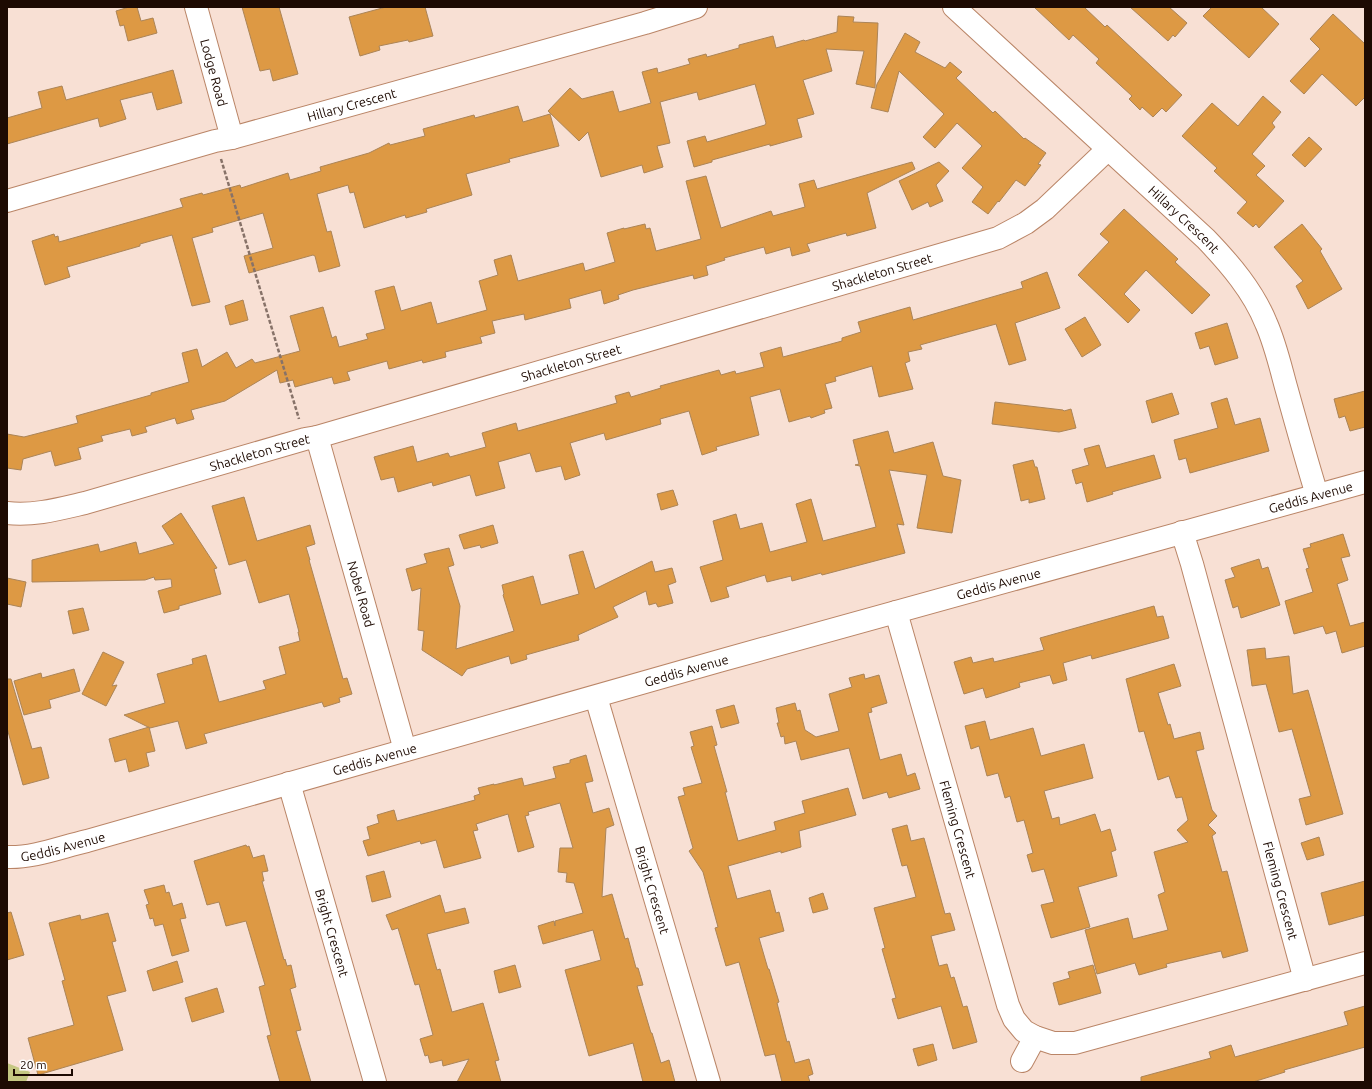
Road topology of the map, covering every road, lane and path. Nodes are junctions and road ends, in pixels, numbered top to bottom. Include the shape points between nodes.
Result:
1 (196, 7) edge
2 (696, 7) edge
3 (954, 7) edge
4 (224, 140) junction
5 (1107, 150) junction
6 (7, 201) edge
7 (311, 438) junction
8 (1365, 482) edge
9 (1317, 495) junction
10 (7, 513) edge
11 (1182, 532) junction
12 (896, 612) junction
13 (596, 697) junction
14 (405, 750) junction
15 (289, 783) junction
16 (7, 857) edge
17 (1365, 963) edge
18 (1305, 980) junction
19 (1035, 1037) junction
20 (1022, 1061) dead end
21 (375, 1082) edge
22 (709, 1082) edge

1 - 4 street, Lodge Road
2 - 4 street, Hillary Crescent via 637,26
3 - 5 street, Hillary Crescent
4 - 6 street, Hillary Crescent
4 - 7 path
5 - 7 street, Shackleton Street via 1045,209 998,238
5 - 9 street, Hillary Crescent via 1206,240 1228,263 1254,299 1266,322
7 - 10 street, Shackleton Street via 84,503 51,511
7 - 14 street, Nobel Road
8 - 9 street, Geddis Avenue
9 - 11 street, Geddis Avenue
11 - 12 street, Geddis Avenue
11 - 18 street, Fleming Crescent
12 - 13 street, Geddis Avenue
12 - 19 street, Fleming Crescent via 1008,1005 1014,1019 1024,1031
13 - 14 street, Geddis Avenue
13 - 22 street, Bright Crescent
14 - 15 street, Geddis Avenue
15 - 16 street, Geddis Avenue via 37,855
15 - 21 street, Bright Crescent
17 - 18 street
18 - 19 street, Fleming Crescent via 1075,1043 1052,1043
19 - 20 street

